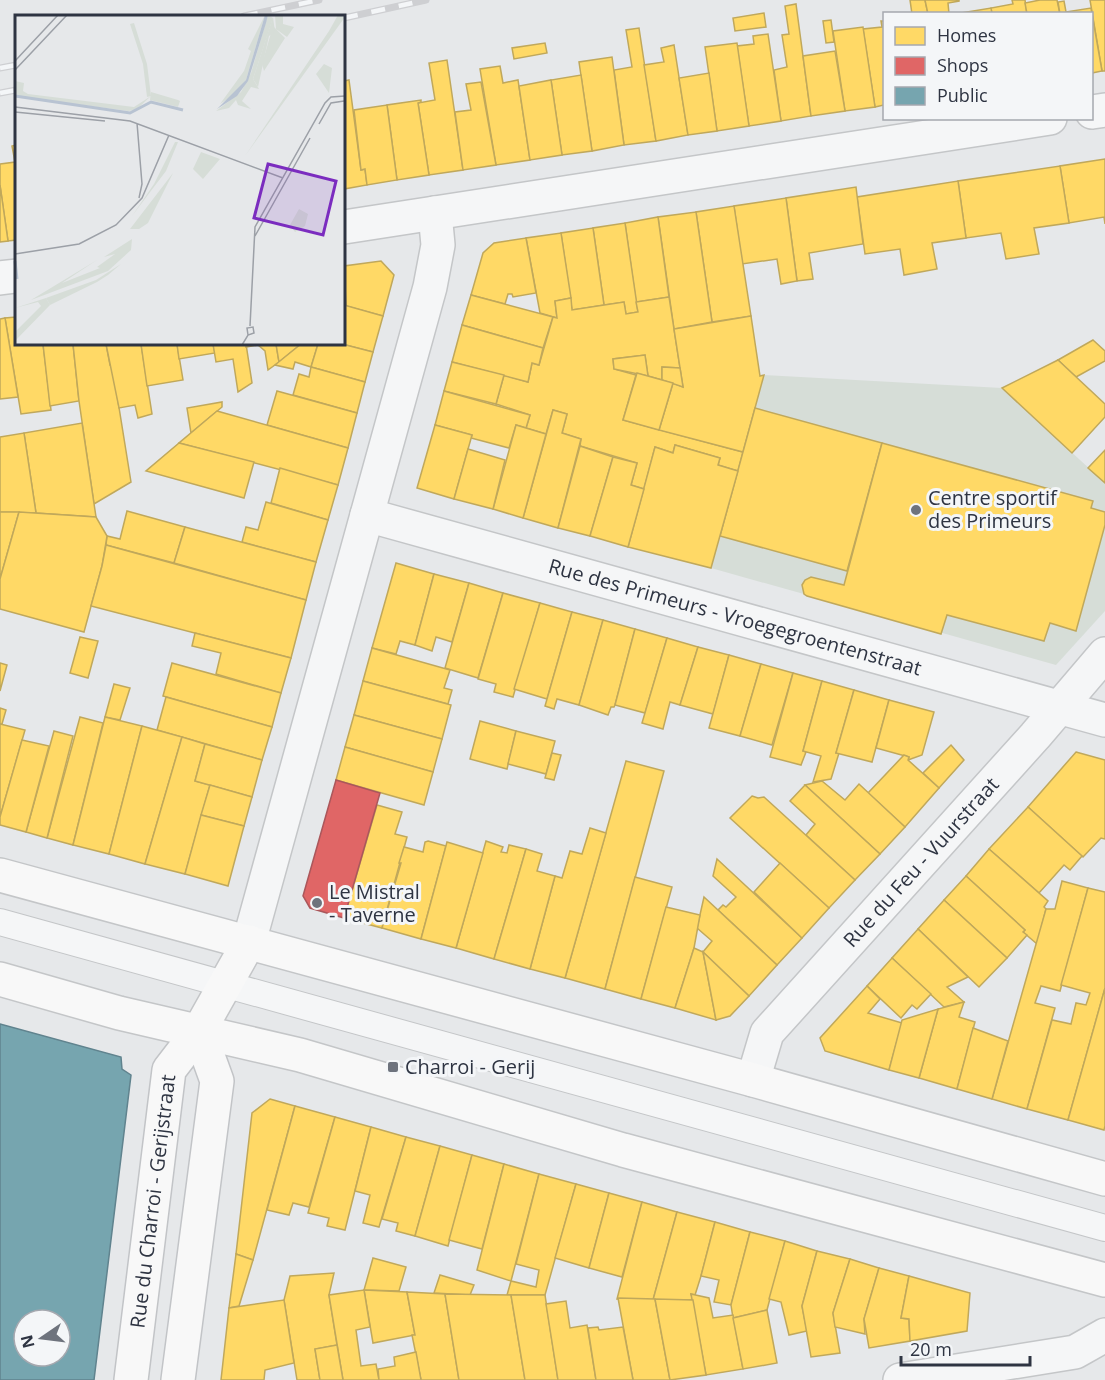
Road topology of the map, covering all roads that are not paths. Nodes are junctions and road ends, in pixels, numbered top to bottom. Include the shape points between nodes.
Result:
1 (1037, 120) edge
2 (435, 213) junction
3 (345, 227) edge
4 (15, 276) edge
5 (0, 278) edge
6 (367, 515) junction
7 (1105, 654) edge
8 (1060, 707) junction
9 (1105, 720) edge
10 (0, 875) edge
11 (0, 922) edge
12 (249, 942) junction
13 (0, 979) edge
14 (226, 985) junction
15 (199, 1031) junction
16 (753, 1080) junction
17 (1105, 1179) edge
18 (1105, 1228) edge
19 (1105, 1280) edge
20 (1105, 1335) edge
21 (131, 1380) edge
22 (153, 1380) edge
23 (178, 1380) edge
24 (900, 1380) edge

1 - 2 street
2 - 3 street
2 - 6 street via 438,245 430,287
4 - 5 street
6 - 8 street, Rue des Primeurs - Vroegegroentenstraat
6 - 12 street
7 - 8 street, Rue du Feu - Vuurstraat
8 - 9 street, Rue des Primeurs - Vroegegroentenstraat
8 - 16 street, Rue du Feu - Vuurstraat via 767,1034
10 - 12 main road
11 - 14 lane
12 - 14 main road, Rue du Charroi - Gerijstraat
12 - 16 main road
13 - 15 main road
14 - 15 main road, Rue du Charroi - Gerijstraat
14 - 18 lane
15 - 19 main road via 300,1055 611,1146
15 - 21 main road, Rue du Charroi - Gerijstraat via 169,1070
15 - 22 main road, Rue du Charroi - Gerijstraat
15 - 23 main road via 217,1081
16 - 17 main road
20 - 24 street via 1075,1352

